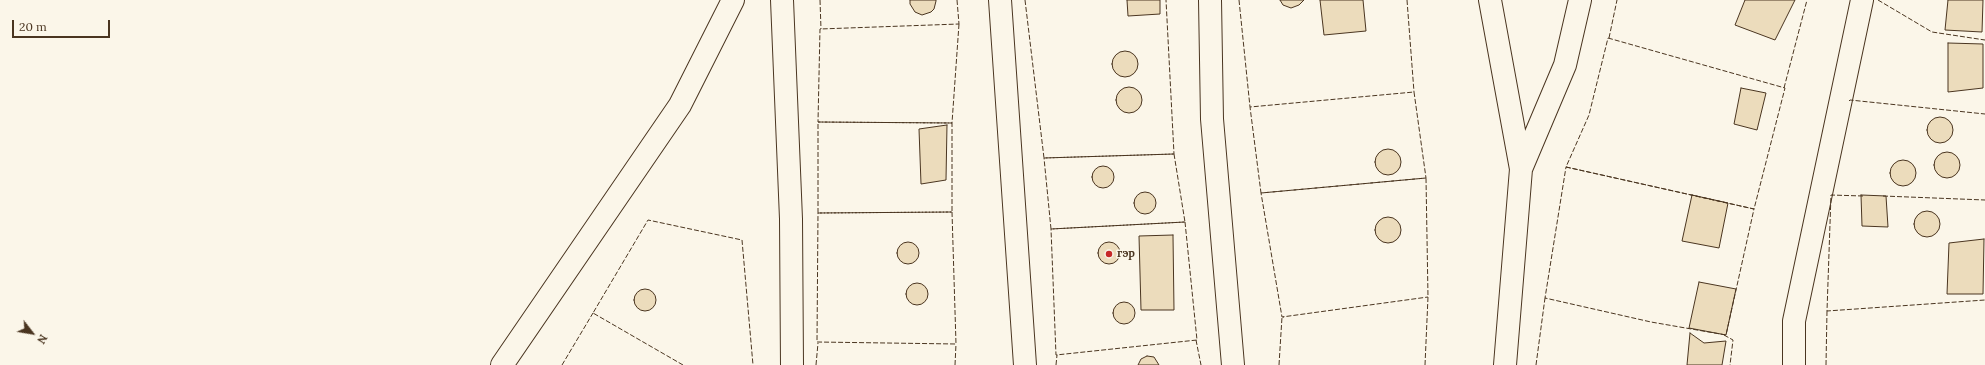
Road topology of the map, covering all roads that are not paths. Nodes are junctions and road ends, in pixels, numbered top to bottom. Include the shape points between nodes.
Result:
1 (733, 0) edge
2 (782, 0) edge
3 (1000, 0) edge
4 (1210, 0) edge
5 (1490, 0) edge
6 (1580, 0) edge
7 (1862, 0) edge
8 (1521, 170) junction
9 (502, 365) edge
10 (792, 365) edge
11 (1025, 365) edge
12 (1232, 365) edge
13 (1505, 365) edge
14 (1794, 365) edge

1 - 9 street via 680,105
2 - 10 street via 791,219
3 - 11 street
4 - 12 street via 1212,119
5 - 8 street
6 - 8 street via 1565,65
7 - 14 street via 1794,320
8 - 13 street

